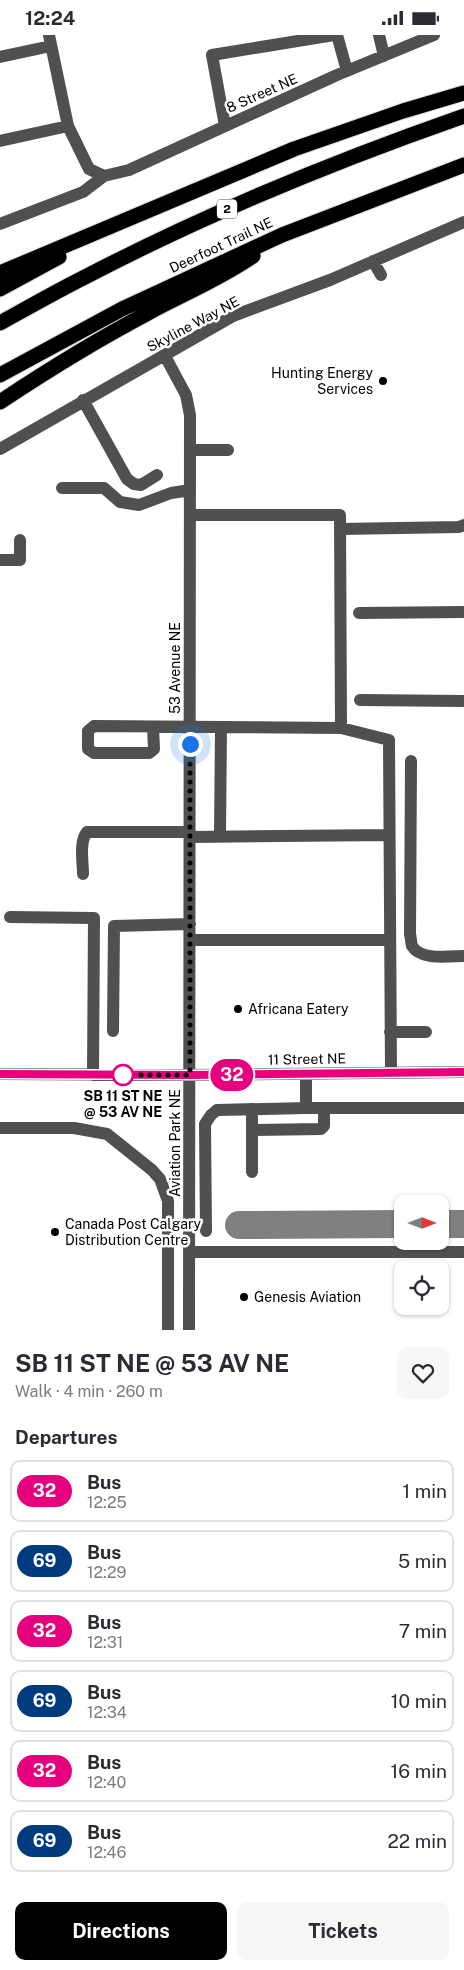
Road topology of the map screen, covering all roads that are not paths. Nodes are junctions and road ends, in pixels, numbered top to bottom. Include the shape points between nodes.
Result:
1 (336, 35) edge
2 (379, 35) edge
3 (434, 35) edge
4 (50, 41) edge
5 (384, 56) junction
6 (0, 57) edge
7 (347, 71) junction
8 (464, 93) edge
9 (464, 116) edge
10 (68, 126) junction
11 (225, 126) junction
12 (0, 141) edge
13 (294, 149) junction
14 (464, 165) edge
15 (104, 176) junction
16 (464, 222) edge
17 (0, 224) edge
18 (282, 235) junction
19 (373, 261) junction
20 (0, 273) edge
21 (381, 275) dead end
22 (0, 289) edge
23 (0, 323) edge
24 (165, 356) junction
25 (0, 375) edge
26 (83, 400) junction
27 (0, 402) edge
28 (0, 449) edge
29 (190, 450) junction
30 (228, 450) dead end
31 (157, 475) dead end
32 (62, 488) dead end
33 (190, 490) junction
34 (190, 515) junction
35 (464, 525) edge
36 (340, 529) junction
37 (20, 541) dead end
38 (0, 560) edge
39 (464, 612) edge
40 (359, 613) dead end
41 (360, 701) dead end
42 (464, 701) edge
43 (153, 727) junction
44 (190, 727) junction
45 (221, 727) junction
46 (341, 728) junction
47 (411, 761) dead end
48 (190, 834) junction
49 (390, 835) junction
50 (220, 836) junction
51 (83, 874) dead end
52 (10, 917) dead end
53 (190, 924) junction
54 (190, 940) junction
55 (390, 940) junction
56 (464, 956) edge
57 (113, 1031) dead end
58 (390, 1032) junction
59 (426, 1032) dead end
60 (390, 1073) junction
61 (464, 1073) edge
62 (0, 1074) edge
63 (306, 1074) junction
64 (93, 1075) junction
65 (190, 1075) junction
66 (306, 1108) junction
67 (324, 1108) junction
68 (252, 1109) junction
69 (464, 1109) edge
70 (0, 1128) edge
71 (252, 1130) junction
72 (252, 1172) dead end
73 (206, 1231) dead end
74 (190, 1252) junction
75 (464, 1252) edge
76 (168, 1330) edge
77 (190, 1330) edge

1 - 7 street
1 - 11 street via 212,55
2 - 5 street
3 - 5 street, 8 Street NE
4 - 6 street
4 - 10 street
5 - 7 street, 8 Street NE
7 - 11 street, 8 Street NE
8 - 13 highway
9 - 23 highway, 2 via 226,209 87,275
10 - 12 street
10 - 15 street via 89,169
11 - 15 street, 8 Street NE via 129,170
13 - 20 highway
13 - 22 highway via 80,246
14 - 18 highway, Deerfoot Trail NE
15 - 17 street via 83,192
16 - 19 street, Skyline Way NE
18 - 25 highway, Deerfoot Trail NE via 122,309
18 - 27 highway via 233,270 114,331
19 - 21 street
19 - 24 street, Skyline Way NE via 233,316
24 - 26 street, Skyline Way NE
24 - 29 street, 53 Avenue NE via 186,395 190,415
26 - 28 street, Skyline Way NE
26 - 31 street via 127,479 140,485
29 - 30 street
29 - 33 street, 53 Avenue NE
32 - 33 street via 104,488 120,502 139,505
33 - 34 street, 53 Avenue NE
34 - 36 street via 340,515
34 - 44 street, 53 Avenue NE
35 - 36 street
36 - 46 street
37 - 38 street via 20,560
39 - 40 street
41 - 42 street
43 - 43 street via 94,726 88,731 88,749 94,753 149,753 154,749
43 - 44 street
44 - 45 street
44 - 48 street, 53 Avenue NE
45 - 46 street
45 - 50 street
46 - 49 street via 389,740
47 - 56 street via 412,946 430,956
48 - 50 street
48 - 51 street via 87,831 83,842
48 - 53 street, 53 Avenue NE
49 - 50 street
49 - 55 street
52 - 64 street via 94,918
53 - 54 street, 53 Avenue NE
53 - 57 street via 114,925
54 - 55 street
54 - 65 street, 53 Avenue NE
55 - 58 street
58 - 59 street
58 - 60 street
60 - 61 street, 11 Street NE
60 - 63 street, 11 Street NE
62 - 64 street, 11 Street NE
63 - 65 street, 11 Street NE
63 - 66 street
64 - 65 street, 11 Street NE
65 - 74 street, Aviation Park NE
66 - 67 street
66 - 68 street
67 - 69 street
67 - 71 street via 324,1126 321,1129
68 - 71 street
68 - 73 street via 217,1110 205,1124
70 - 76 street via 74,1128 107,1134 160,1179 168,1201
71 - 72 street
74 - 75 street
74 - 77 street, Aviation Park NE

